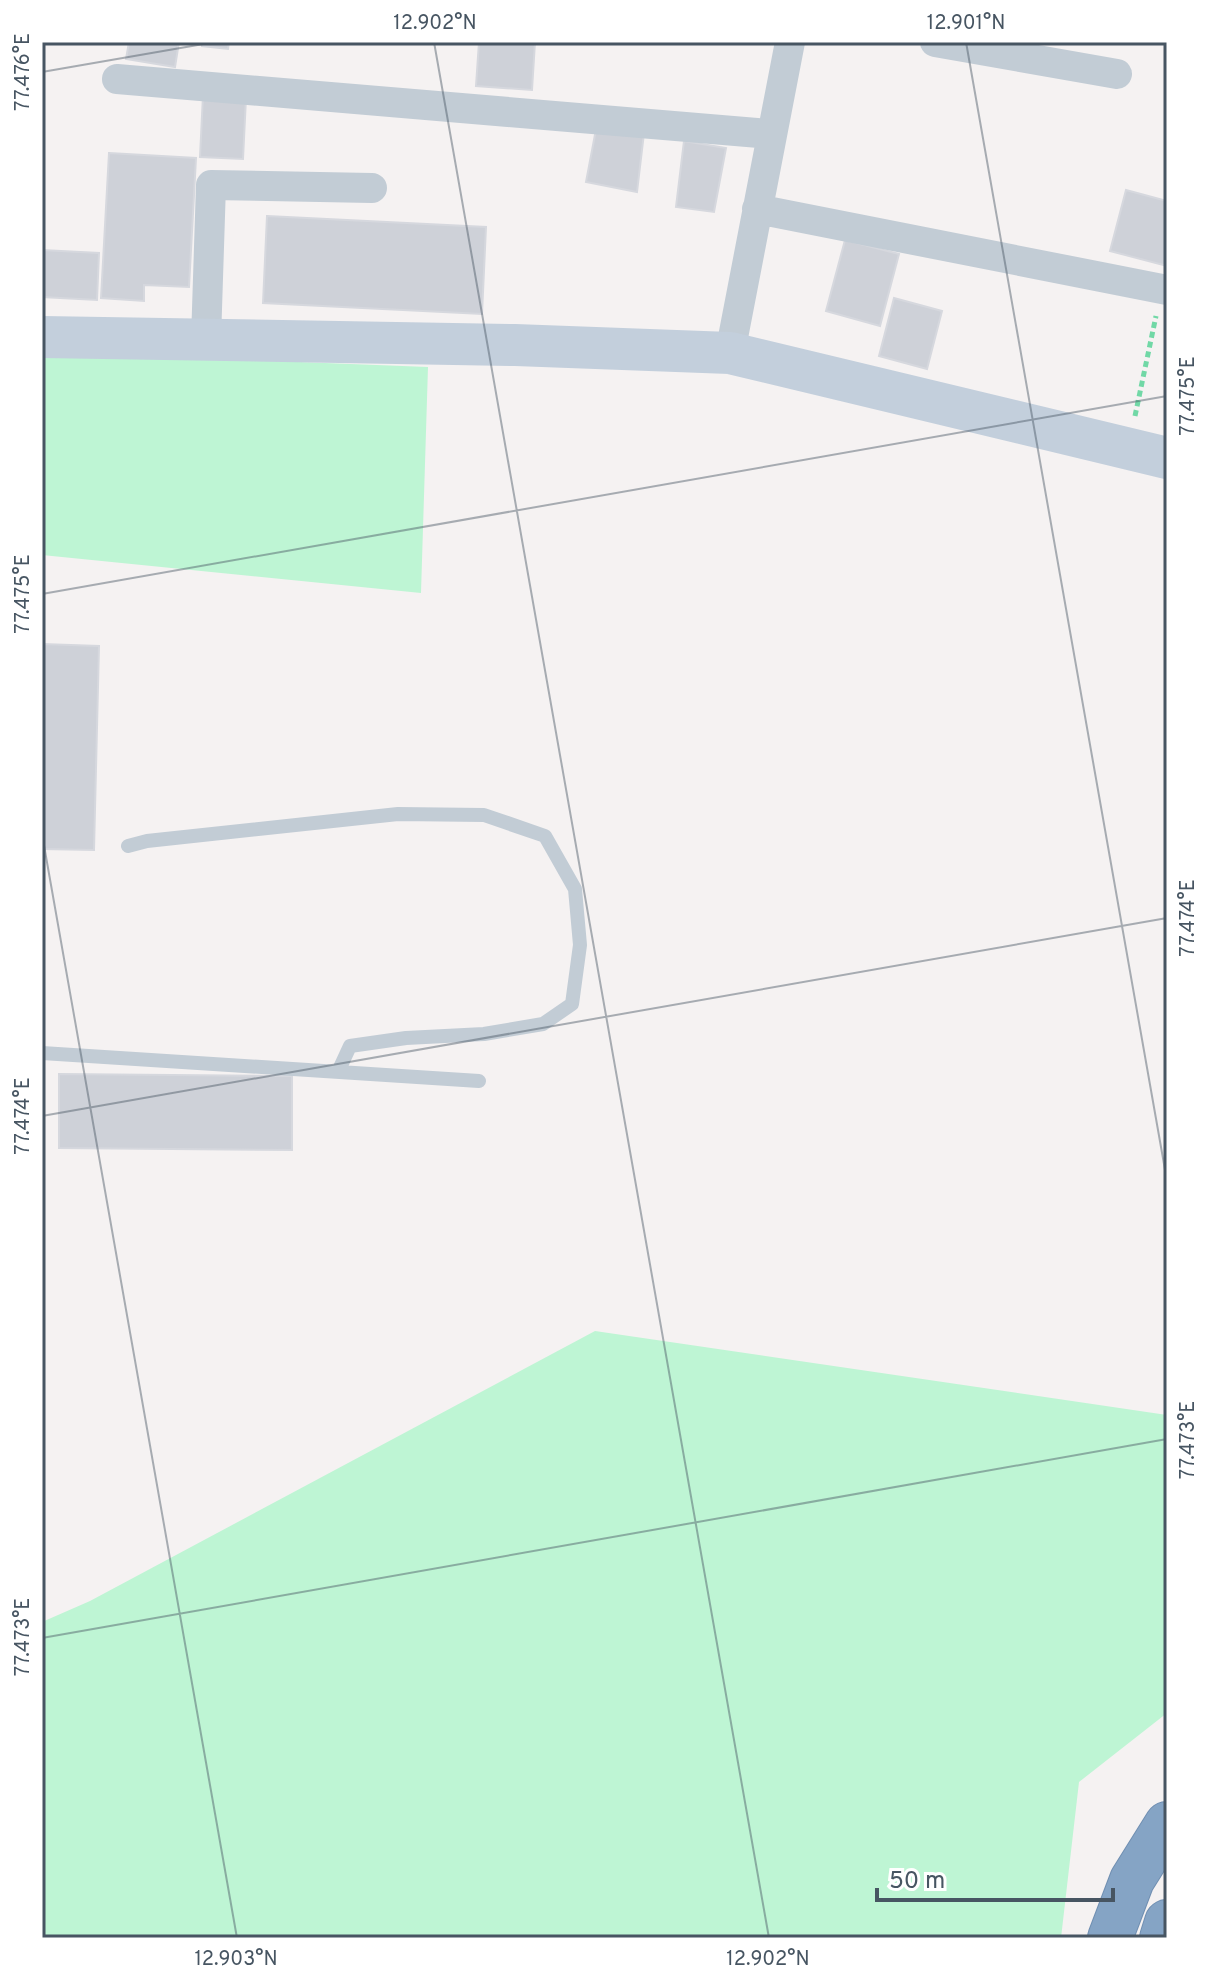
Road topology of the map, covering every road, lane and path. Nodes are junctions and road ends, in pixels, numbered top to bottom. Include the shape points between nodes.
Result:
1 (790, 42) edge
2 (935, 42) edge
3 (1117, 74) dead end
4 (117, 79) dead end
5 (770, 134) junction
6 (372, 188) dead end
7 (757, 209) junction
8 (1164, 290) edge
9 (42, 337) edge
10 (206, 340) junction
11 (730, 353) junction
12 (1147, 453) edge
13 (128, 846) dead end
14 (42, 1053) edge
15 (338, 1072) junction
16 (479, 1081) dead end
17 (1167, 1824) edge
18 (1167, 1922) edge
19 (1110, 1938) edge
20 (1162, 1938) edge

1 - 5 street
2 - 3 street
4 - 5 street
5 - 7 street
6 - 10 street via 211,185
7 - 8 street
7 - 11 street
8 - 12 path
9 - 10 street
10 - 11 street
11 - 12 street
13 - 15 lane via 398,814 484,815 545,836 575,889 580,945 572,1004 543,1024 350,1046
14 - 15 lane
15 - 16 lane
17 - 19 highway via 1132,1880
18 - 20 highway

